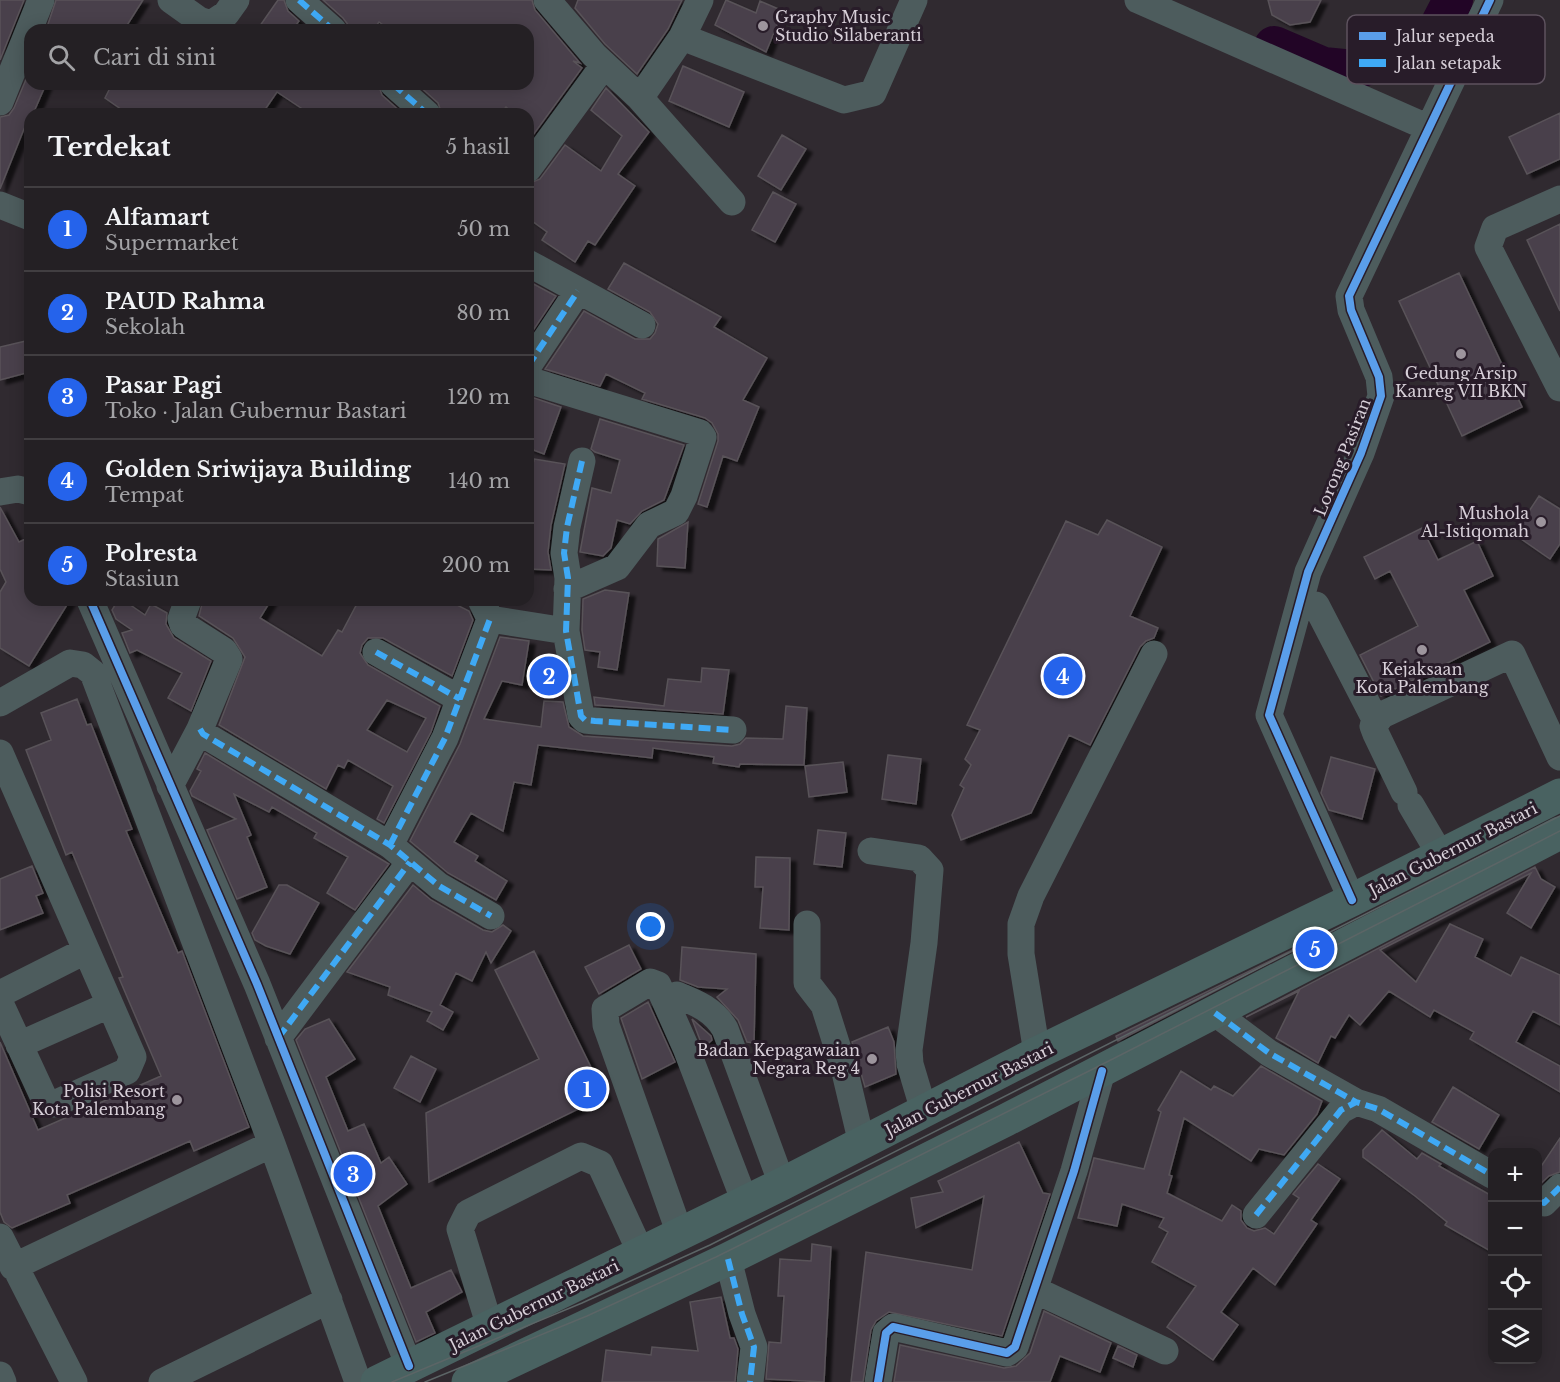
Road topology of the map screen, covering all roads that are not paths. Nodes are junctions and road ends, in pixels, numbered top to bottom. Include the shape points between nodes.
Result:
1 (41, 0) edge
2 (171, 0) edge
3 (236, 0) edge
4 (299, 0) edge
5 (548, 0) edge
6 (700, 0) edge
7 (914, 0) edge
8 (1138, 0) edge
9 (1490, 0) edge
10 (1483, 15) edge
11 (31, 24) edge
12 (326, 24) edge
13 (682, 37) junction
14 (24, 41) edge
15 (604, 65) junction
16 (1450, 84) edge
17 (400, 90) edge
18 (1, 97) edge
19 (640, 98) junction
20 (421, 108) edge
21 (1429, 129) junction
22 (534, 161) edge
23 (1560, 199) edge
24 (732, 202) dead end
25 (0, 205) edge
26 (24, 215) edge
27 (534, 266) edge
28 (578, 291) junction
29 (642, 325) dead end
30 (534, 357) edge
31 (534, 382) edge
32 (1560, 388) edge
33 (582, 462) dead end
34 (24, 490) edge
35 (0, 492) edge
36 (567, 589) junction
37 (1316, 605) dead end
38 (93, 606) edge
39 (186, 606) edge
40 (486, 609) edge
41 (566, 631) junction
42 (376, 652) dead end
43 (1154, 654) dead end
44 (460, 699) junction
45 (0, 703) edge
46 (1376, 721) junction
47 (200, 729) junction
48 (733, 730) dead end
49 (0, 753) edge
50 (1560, 757) edge
51 (170, 786) junction
52 (1560, 795) edge
53 (1560, 833) edge
54 (870, 851) dead end
55 (400, 854) junction
56 (1441, 856) junction
57 (1352, 900) junction
58 (491, 916) dead end
59 (807, 924) dead end
60 (85, 951) junction
61 (0, 993) edge
62 (677, 995) dead end
63 (0, 1002) edge
64 (108, 1005) junction
65 (1215, 1013) junction
66 (278, 1038) junction
67 (19, 1045) junction
68 (1037, 1053) junction
69 (1102, 1071) junction
70 (987, 1079) junction
71 (1356, 1102) junction
72 (924, 1111) junction
73 (1006, 1120) junction
74 (272, 1144) junction
75 (862, 1144) junction
76 (1488, 1173) edge
77 (782, 1184) junction
78 (1560, 1187) edge
79 (745, 1202) junction
80 (1541, 1202) edge
81 (1256, 1215) dead end
82 (680, 1234) junction
83 (0, 1237) edge
84 (640, 1253) junction
85 (728, 1258) junction
86 (13, 1267) junction
87 (1035, 1290) junction
88 (329, 1300) junction
89 (490, 1327) junction
90 (1165, 1351) dead end
91 (409, 1366) junction
92 (0, 1376) edge
93 (3, 1382) edge
94 (74, 1382) edge
95 (162, 1382) edge
96 (358, 1382) edge
97 (377, 1382) edge
98 (468, 1382) edge
99 (750, 1382) edge
100 (878, 1382) edge

1 - 11 street
2 - 3 street via 211,24 226,14
4 - 12 street
5 - 15 street
6 - 13 street
7 - 13 street via 873,93 858,98 844,100
8 - 21 street
9 - 10 street, Lorong Pasiran
13 - 19 street
14 - 18 street
15 - 19 street
15 - 22 street
16 - 21 street, Lorong Pasiran
17 - 20 street
19 - 24 street
21 - 57 street, Lorong Pasiran via 1349,296 1379,377 1381,396 1361,453 1308,572 1269,716
23 - 32 street via 1495,228 1488,247
25 - 26 street
27 - 28 street
28 - 29 street
28 - 30 street
31 - 36 street via 703,437 676,512 649,525 617,567
33 - 36 street via 567,526
34 - 35 street
36 - 41 street
37 - 46 street
38 - 51 street
39 - 47 street via 183,625 228,654
40 - 41 street
40 - 44 street
41 - 48 street via 581,716 585,720
42 - 44 street
43 - 68 street via 1031,896 1021,924 1021,954
44 - 55 street
45 - 74 street via 70,663 83,665 93,673
46 - 50 street via 1512,654
46 - 56 street via 1376,734 1407,799
47 - 51 street
47 - 55 street
49 - 60 street
51 - 66 street
52 - 56 highway, Jalan Gubernur Bastari
53 - 65 highway, Jalan Gubernur Bastari
54 - 72 street via 919,858 930,870 909,1050
55 - 58 street via 439,886
55 - 66 street
56 - 57 highway, Jalan Gubernur Bastari
57 - 68 highway, Jalan Gubernur Bastari
59 - 75 street via 807,982 824,1005
60 - 61 street
60 - 64 street
62 - 77 street via 700,1004 720,1019
63 - 67 street
64 - 67 street
64 - 67 street via 133,1063 127,1071 54,1104 44,1098
65 - 69 highway, Jalan Gubernur Bastari
65 - 71 street via 1269,1053
66 - 91 street
68 - 70 highway, Jalan Gubernur Bastari
69 - 73 highway, Jalan Gubernur Bastari
69 - 87 street
70 - 72 highway, Jalan Gubernur Bastari
70 - 73 highway
71 - 76 street via 1378,1109
71 - 81 street via 1341,1110
72 - 75 highway, Jalan Gubernur Bastari
73 - 85 highway, Jalan Gubernur Bastari
74 - 86 street
74 - 88 street
75 - 77 highway, Jalan Gubernur Bastari
77 - 79 highway, Jalan Gubernur Bastari
78 - 80 street
79 - 82 highway, Jalan Gubernur Bastari
79 - 82 street via 686,1048 658,986 650,982 605,1009 606,1025
82 - 84 highway, Jalan Gubernur Bastari
83 - 86 street
84 - 89 highway, Jalan Gubernur Bastari
84 - 89 street via 600,1164 581,1156 468,1213 460,1229
85 - 98 highway, Jalan Gubernur Bastari
85 - 99 street via 754,1347
86 - 94 street
87 - 90 street
87 - 100 street via 1012,1351 893,1327 886,1333
88 - 95 street
88 - 96 street
89 - 91 highway, Jalan Gubernur Bastari
91 - 97 highway, Jalan Gubernur Bastari
92 - 93 street

